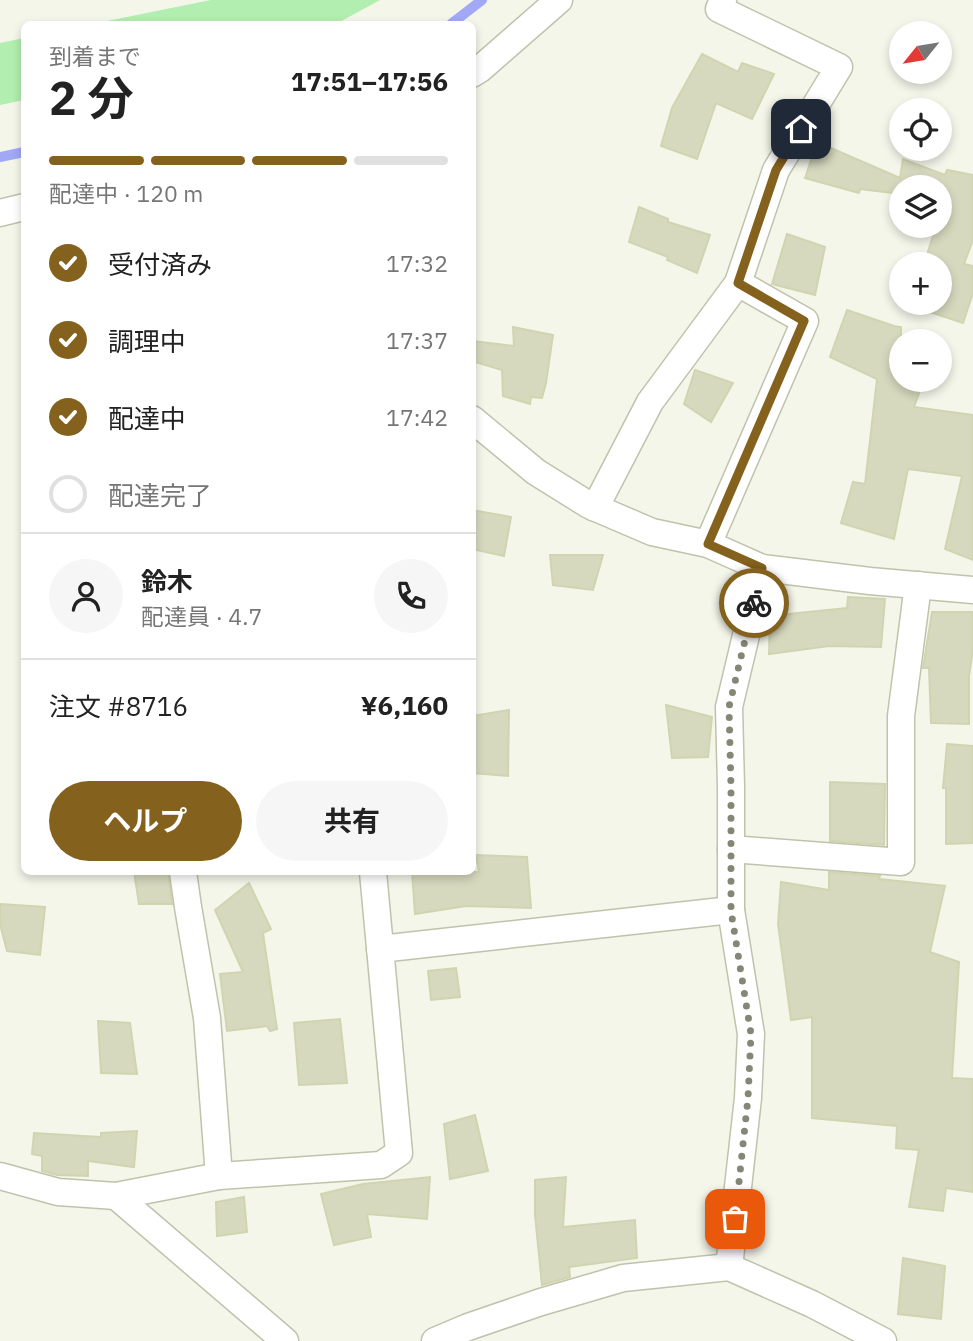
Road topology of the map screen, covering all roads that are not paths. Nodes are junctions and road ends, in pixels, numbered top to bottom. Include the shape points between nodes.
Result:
1 (559, 0) edge
2 (723, 0) edge
3 (476, 72) edge
4 (21, 208) edge
5 (0, 213) edge
6 (738, 283) junction
7 (476, 422) edge
8 (595, 508) junction
9 (708, 544) junction
10 (762, 568) junction
11 (918, 585) junction
12 (973, 590) edge
13 (731, 849) junction
14 (183, 875) edge
15 (373, 875) edge
16 (731, 911) junction
17 (380, 949) junction
18 (0, 1176) edge
19 (219, 1176) junction
20 (116, 1195) junction
21 (729, 1267) junction
22 (285, 1341) edge
23 (435, 1341) edge
24 (883, 1341) edge

1 - 3 street
2 - 6 street via 719,9 839,67 776,170
4 - 5 street
6 - 8 street via 650,402
6 - 9 street via 804,321
7 - 8 street via 536,472
8 - 9 street via 652,532
9 - 10 street
10 - 11 street
10 - 13 street via 729,707
11 - 12 street
11 - 13 street via 901,716 901,862
13 - 16 street
14 - 19 street via 207,1018
15 - 17 street
16 - 17 street
16 - 21 street via 751,1034
17 - 19 street via 399,1153 381,1165
18 - 20 street via 58,1192
19 - 20 street
20 - 22 street
21 - 23 street via 623,1278
21 - 24 street

